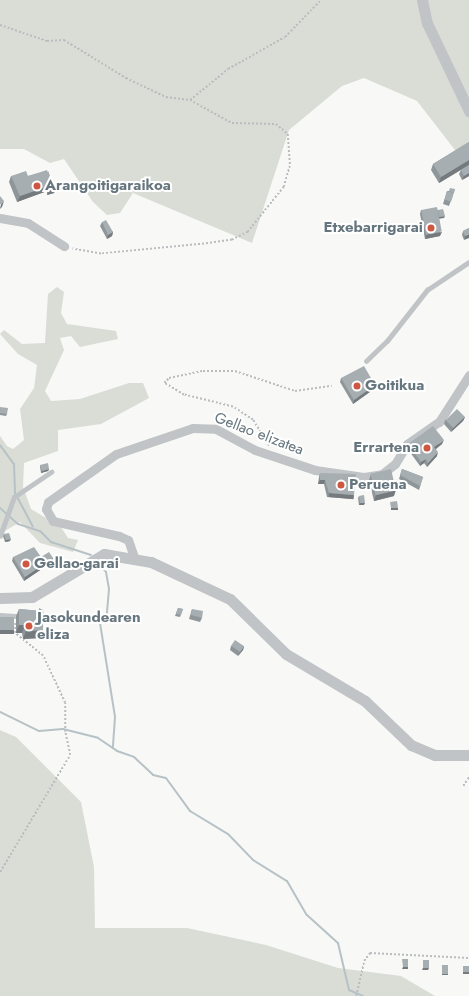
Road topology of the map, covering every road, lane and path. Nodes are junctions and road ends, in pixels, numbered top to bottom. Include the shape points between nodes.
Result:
1 (321, 0) edge
2 (422, 0) edge
3 (0, 25) edge
4 (190, 100) junction
5 (469, 111) edge
6 (0, 218) edge
7 (64, 246) joint
8 (469, 262) edge
9 (366, 361) dead end
10 (469, 375) edge
11 (332, 386) dead end
12 (271, 456) junction
13 (51, 472) dead end
14 (0, 536) edge
15 (134, 557) junction
16 (0, 598) edge
17 (0, 615) edge
18 (15, 616) joint
19 (469, 755) edge
20 (469, 777) edge
21 (463, 786) dead end
22 (0, 872) edge
23 (469, 958) edge
24 (356, 996) edge

1 - 4 path via 285,37 228,69
2 - 5 street via 427,23
3 - 4 path via 47,41 64,40 166,97
4 - 7 path via 232,123 276,124 288,134 290,166 284,187 270,209 248,232 232,240 101,254 82,253
6 - 7 street via 28,223
8 - 9 lane via 427,290 387,341
10 - 12 street, Gellao elizatea via 440,422 407,444 395,464 382,474 364,477 310,469
11 - 12 path via 295,391 274,386 250,373 229,371 203,371 169,378 164,383 184,394 233,407 253,420 269,444
12 - 15 street, Gellao elizatea via 216,429 193,428 116,454 48,502 46,509 53,521 128,540
13 - 14 lane via 14,497
15 - 16 street via 104,554 32,597
15 - 19 street via 183,574 230,599 286,654 365,701 411,745 435,755
17 - 18 lane
18 - 22 path via 15,633 43,656 65,703 65,732 70,755
20 - 21 path
23 - 24 path via 370,952 364,961

